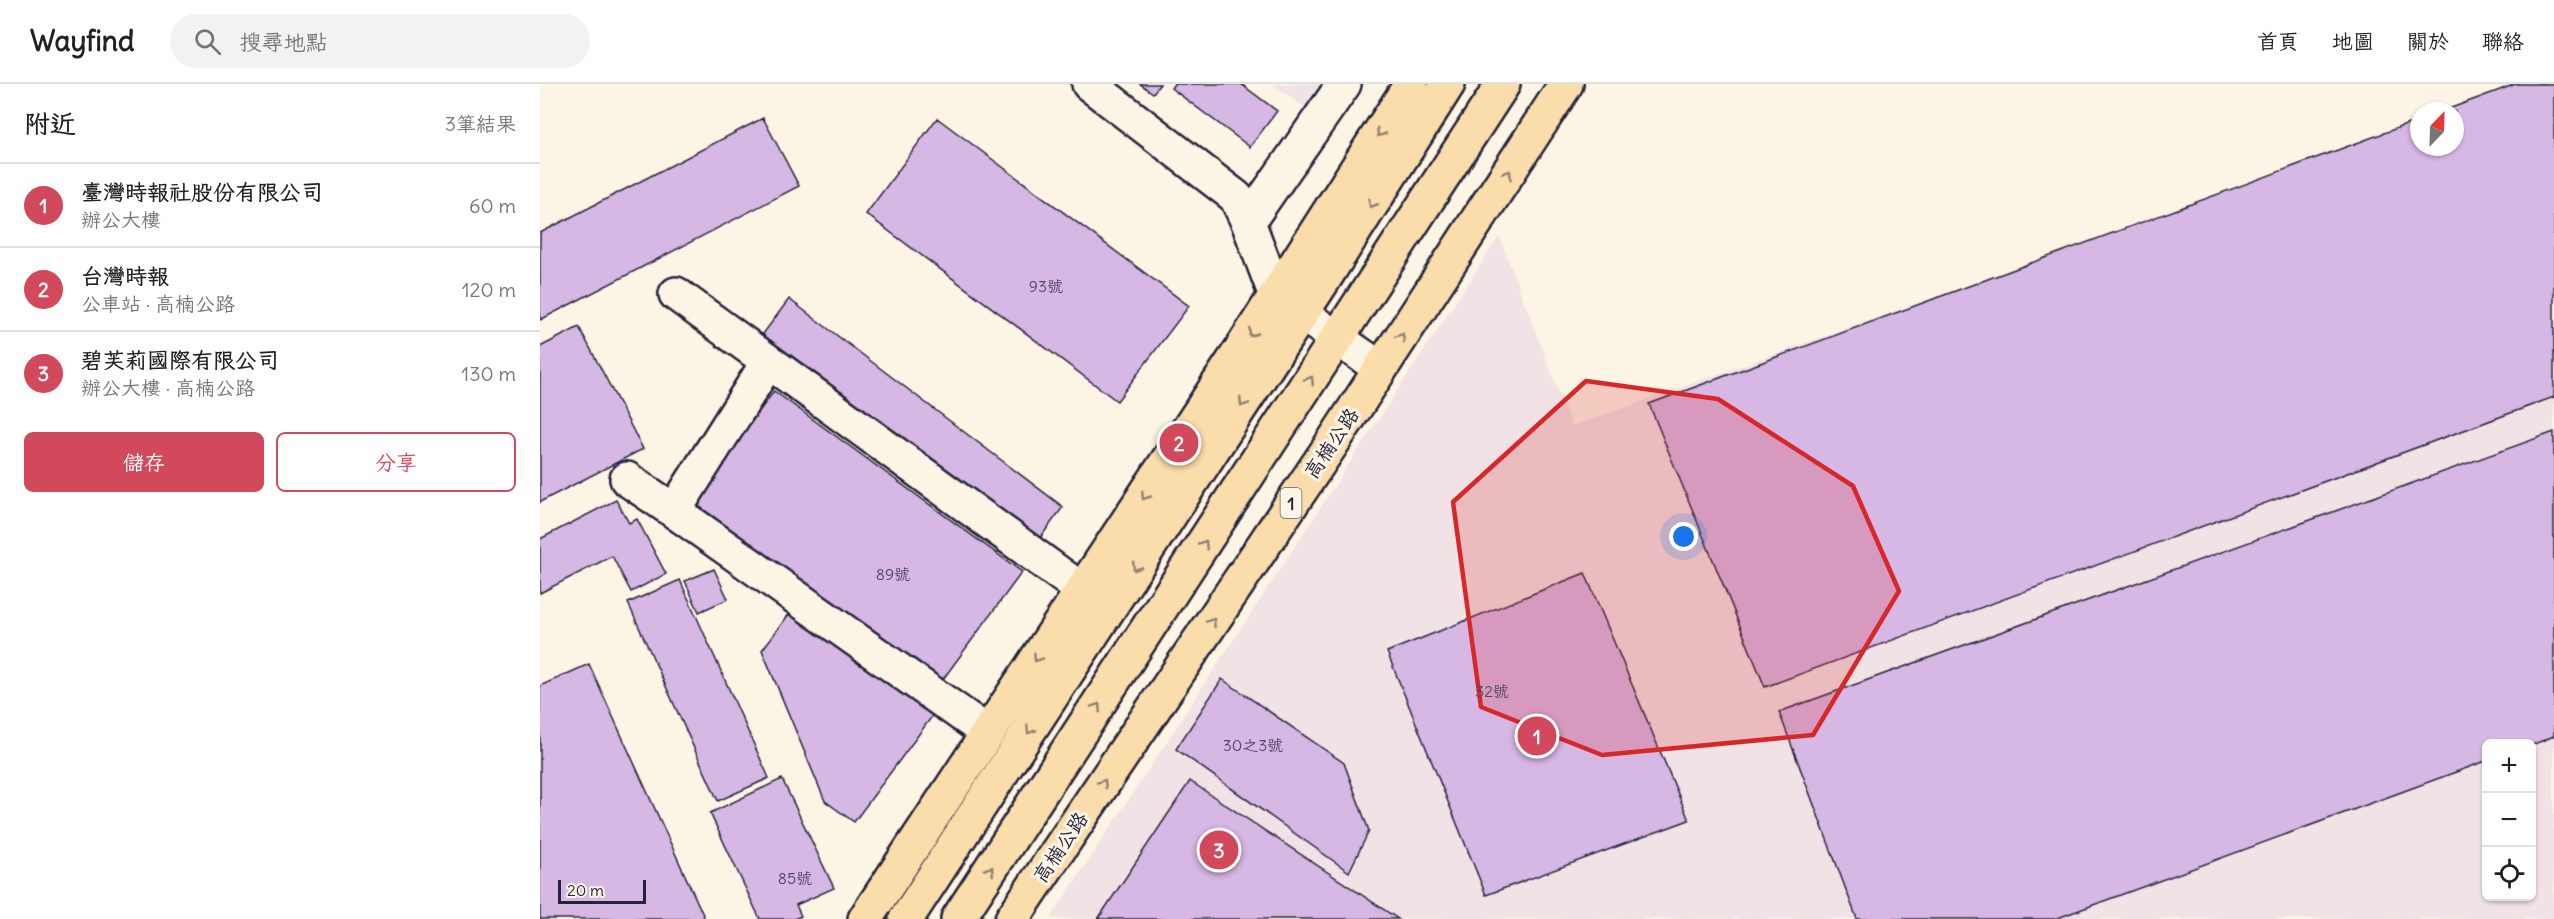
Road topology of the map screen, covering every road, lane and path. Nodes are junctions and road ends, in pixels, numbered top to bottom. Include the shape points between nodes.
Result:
1 (1089, 84) edge
2 (1344, 84) edge
3 (1411, 84) edge
4 (1448, 84) edge
5 (1503, 84) edge
6 (1566, 84) edge
7 (1248, 222) junction
8 (676, 294) dead end
9 (1289, 305) junction
10 (1338, 338) junction
11 (768, 362) junction
12 (1380, 368) junction
13 (627, 479) dead end
14 (674, 511) junction
15 (1082, 590) junction
16 (988, 733) junction
17 (865, 919) edge
18 (906, 919) edge
19 (958, 919) edge
20 (1012, 919) edge

1 - 7 lane via 1236,197
2 - 7 lane
3 -> 9 main road
4 -> 9 main road
5 - 10 main road
12 -> 6 main road, 高楠公路 / 1
7 - 9 lane
8 - 11 lane
9 - 10 lane
9 -> 15 main road
9 -> 18 main road
10 - 12 lane
19 -> 10 main road
11 - 14 lane
11 - 15 lane
20 -> 12 main road, 高楠公路 / 1
13 - 14 lane
14 - 16 lane
15 -> 16 main road
16 - 17 main road

